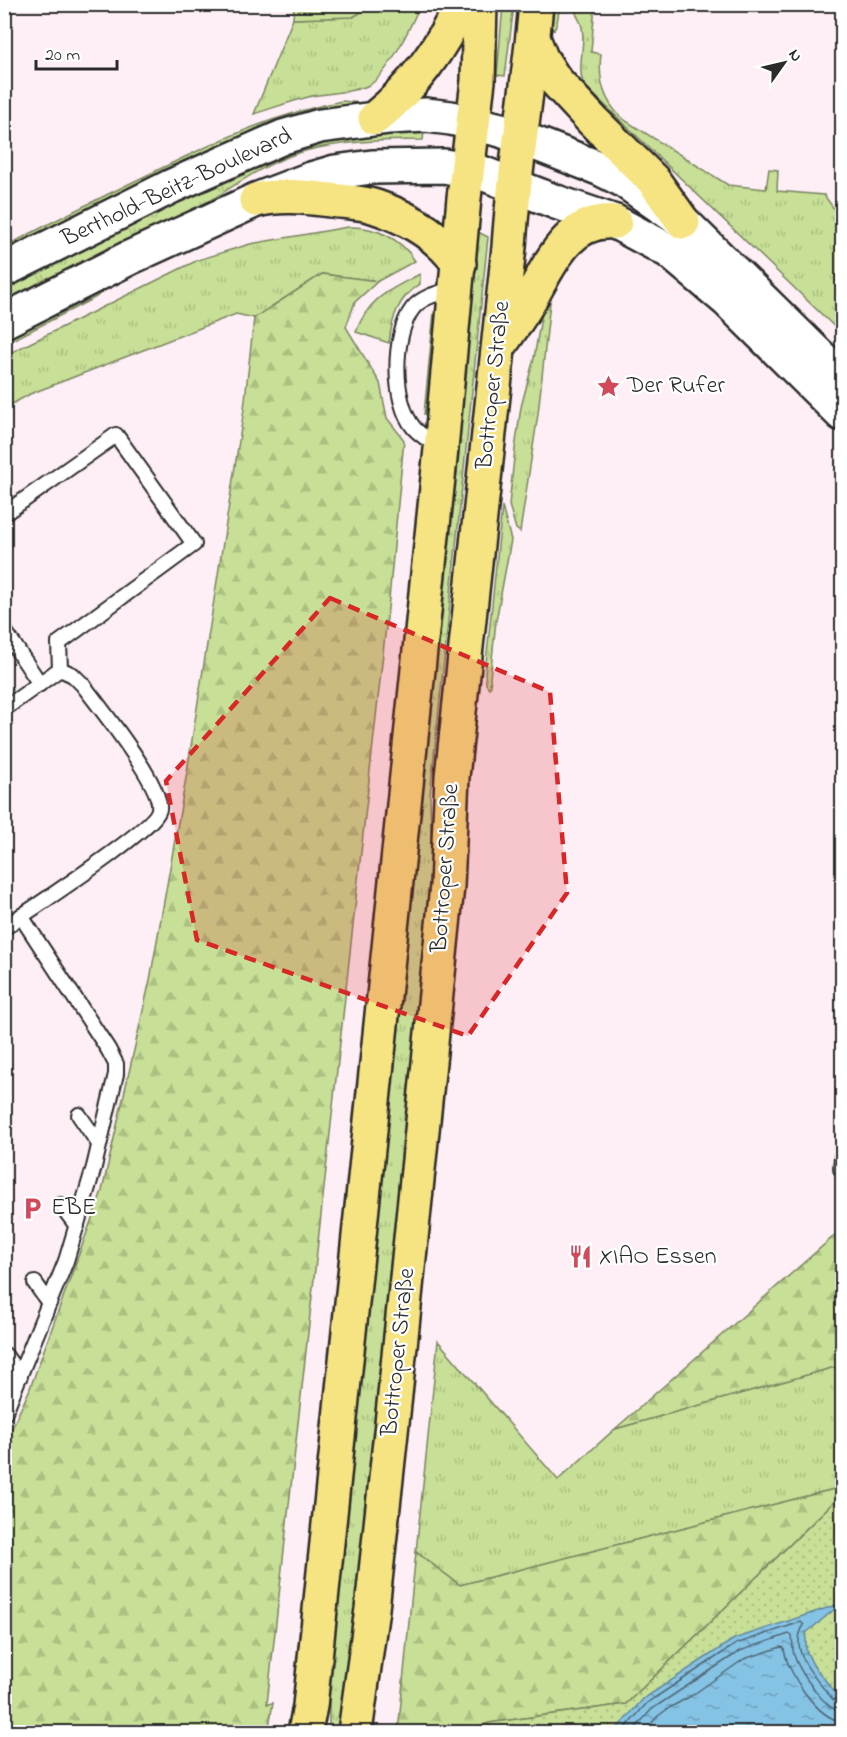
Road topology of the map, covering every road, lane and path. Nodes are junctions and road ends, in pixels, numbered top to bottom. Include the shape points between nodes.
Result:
1 (461, 4) edge
2 (480, 4) edge
3 (536, 4) edge
4 (533, 38) junction
5 (375, 118) junction
6 (472, 122) junction
7 (521, 138) junction
8 (467, 170) junction
9 (514, 184) junction
10 (256, 200) junction
11 (615, 222) junction
12 (683, 222) junction
13 (4, 270) edge
14 (458, 276) junction
15 (4, 321) edge
16 (497, 348) junction
17 (843, 378) edge
18 (843, 414) edge
19 (441, 449) junction
20 (4, 514) edge
21 (4, 630) edge
22 (60, 669) junction
23 (40, 684) junction
24 (4, 709) edge
25 (21, 916) junction
26 (4, 928) edge
27 (79, 1116) dead end
28 (99, 1144) junction
29 (61, 1205) dead end
30 (77, 1226) junction
31 (34, 1283) dead end
32 (49, 1303) junction
33 (4, 1355) edge
34 (20, 1376) junction
35 (4, 1414) edge
36 (305, 1732) edge
37 (355, 1732) edge

1 - 5 main road via 429,63 397,100
2 - 6 main road, Bottroper Straße
3 - 4 main road, Bottroper Straße
4 - 7 main road, Bottroper Straße
4 - 12 main road via 555,80 653,180
5 - 6 main road, Berthold-Beitz-Boulevard via 426,115
5 - 13 main road, Berthold-Beitz-Boulevard via 320,126 261,146
6 - 7 main road, Berthold-Beitz-Boulevard
6 - 8 main road, Bottroper Straße
7 - 9 main road, Bottroper Straße
7 - 12 main road, Berthold-Beitz-Boulevard via 623,180
8 - 9 main road, Berthold-Beitz-Boulevard
8 - 10 main road, Berthold-Beitz-Boulevard via 416,165 350,169
8 - 14 main road, Bottroper Straße
9 - 11 main road, Berthold-Beitz-Boulevard
9 - 16 main road, Bottroper Straße
10 - 14 main road via 296,196 374,206 426,230 446,246
10 - 15 main road, Berthold-Beitz-Boulevard via 122,261
11 - 16 main road via 594,223 561,248
11 - 18 main road, Berthold-Beitz-Boulevard via 669,251 728,301
12 - 17 main road, Berthold-Beitz-Boulevard
14 - 19 main road, Bottroper Straße
14 - 19 lane via 413,308 399,358 398,389 404,410 415,429
16 - 37 main road, Bottroper Straße via 452,777 447,886 372,1609
19 - 36 main road, Bottroper Straße via 333,1499
20 - 22 lane via 116,435 194,544 59,643
21 - 23 lane
22 - 23 lane
22 - 25 lane via 83,685 144,770 158,796 160,809 143,828
23 - 24 lane
25 - 26 lane
25 - 28 lane via 116,1064
27 - 28 lane
28 - 30 lane
29 - 30 lane
30 - 32 lane
31 - 32 lane
32 - 34 lane
33 - 34 lane
34 - 35 lane

